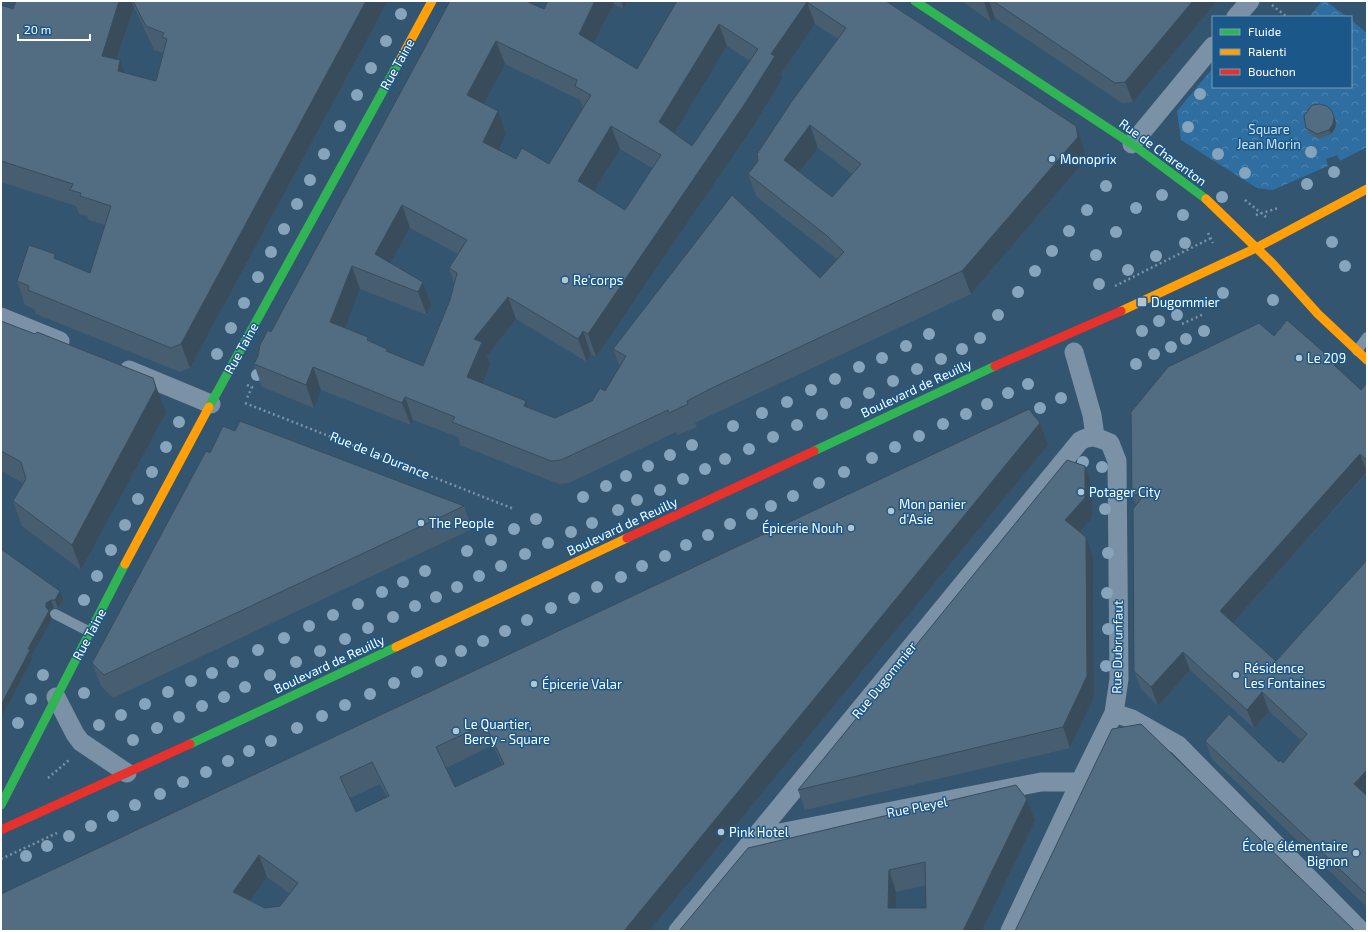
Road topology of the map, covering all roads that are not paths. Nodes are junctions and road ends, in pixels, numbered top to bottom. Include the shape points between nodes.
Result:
1 (432, 1) edge
2 (915, 1) edge
3 (1250, 1) edge
4 (1237, 16) edge
5 (1212, 47) edge
6 (1132, 144) junction
7 (1367, 188) edge
8 (1256, 248) junction
9 (1, 317) edge
10 (1367, 337) edge
11 (73, 347) edge
12 (1357, 351) junction
13 (1074, 352) dead end
14 (1367, 360) edge
15 (110, 362) edge
16 (211, 404) junction
17 (1099, 438) junction
18 (54, 614) dead end
19 (90, 632) junction
20 (56, 697) junction
21 (1114, 713) junction
22 (127, 773) junction
23 (1080, 782) junction
24 (1, 805) edge
25 (1, 830) edge
26 (754, 838) junction
27 (678, 931) edge
28 (1010, 931) edge
29 (1361, 931) edge

1 - 16 street, Rue Taine
2 - 6 street, Rue de Charenton
3 - 4 street
5 - 6 street
6 - 8 street, Rue de Charenton via 1212,203
7 - 8 street, Boulevard de Reuilly
8 - 12 street, Rue de Charenton
8 - 22 street, Boulevard de Reuilly via 1080,330 1018,355
9 - 11 street
10 - 12 lane
12 - 14 street, Rue de Charenton
13 - 17 street
15 - 16 street
16 - 19 street, Rue Taine
17 - 21 street, Rue Dubrunfaut via 1110,443 1116,461 1119,679
17 - 26 street, Rue Dugommier via 1087,437 1080,441
18 - 19 lane
19 - 20 street, Rue Taine
20 - 22 street via 81,742
20 - 24 street, Rue Taine
21 - 23 street, Rue Dubrunfaut
21 - 29 street via 1132,719 1178,745
22 - 25 street, Boulevard de Reuilly
23 - 26 street, Rue Pleyel via 1041,782
23 - 28 street, Rue Dubrunfaut
26 - 27 street, Rue Dugommier

